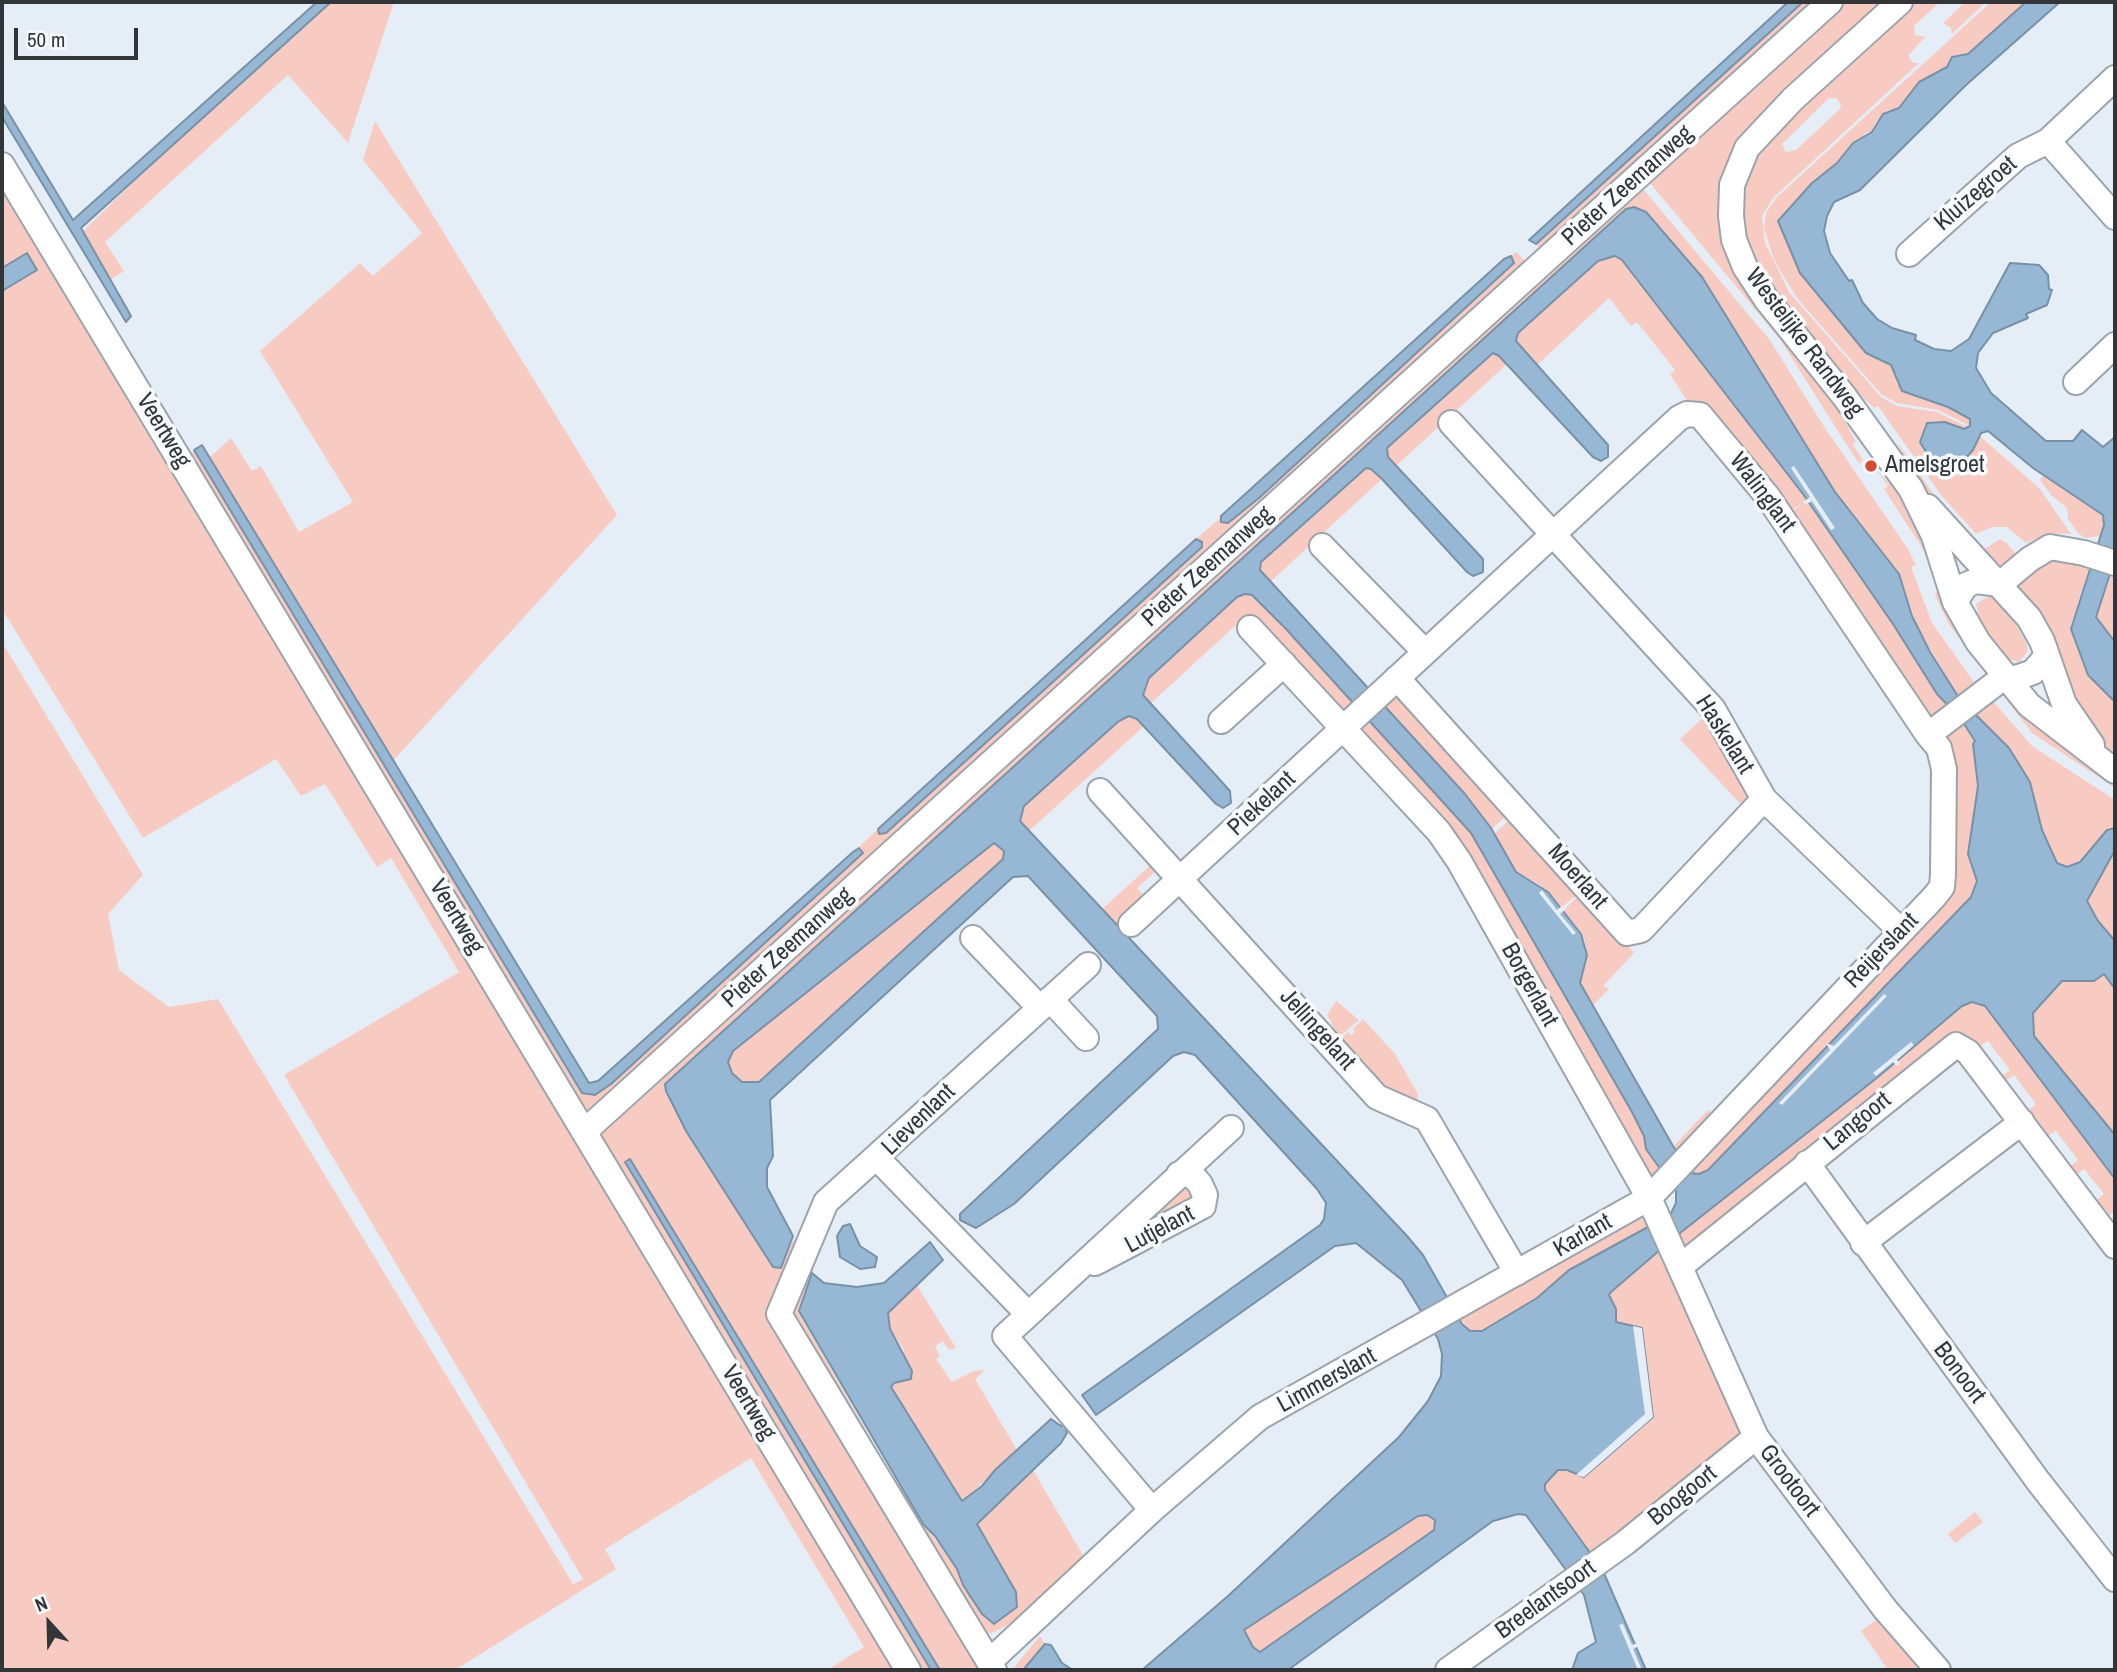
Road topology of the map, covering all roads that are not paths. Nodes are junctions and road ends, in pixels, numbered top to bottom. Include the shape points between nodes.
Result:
1 (1830, 2) edge
2 (1900, 2) edge
3 (2115, 78) edge
4 (2048, 141) junction
5 (2, 165) edge
6 (2115, 218) edge
7 (1909, 254) dead end
8 (2115, 345) edge
9 (2076, 382) dead end
10 (1451, 423) dead end
11 (1911, 489) junction
12 (1552, 534) junction
13 (1322, 546) dead end
14 (2115, 564) edge
15 (2000, 584) junction
16 (1955, 602) junction
17 (1250, 628) dead end
18 (1425, 652) junction
19 (2047, 656) junction
20 (1284, 664) junction
21 (2004, 677) junction
22 (1391, 682) junction
23 (1220, 721) dead end
24 (1346, 725) junction
25 (1936, 729) junction
26 (2110, 766) edge
27 (1100, 791) dead end
28 (1764, 799) junction
29 (1180, 879) junction
30 (1131, 924) dead end
31 (1901, 931) junction
32 (973, 938) dead end
33 (1088, 965) dead end
34 (1045, 1004) junction
35 (1086, 1038) dead end
36 (2022, 1122) junction
37 (1231, 1128) dead end
38 (585, 1131) junction
39 (876, 1157) junction
40 (1807, 1163) junction
41 (1179, 1174) junction
42 (1656, 1197) junction
43 (1863, 1243) junction
44 (2115, 1246) edge
45 (1676, 1257) junction
46 (1072, 1273) junction
47 (1517, 1273) junction
48 (1028, 1314) junction
49 (1756, 1437) junction
50 (1152, 1510) junction
51 (1610, 1553) joint
52 (2115, 1579) edge
53 (991, 1666) edge
54 (908, 1670) edge
55 (1448, 1670) edge
56 (1938, 1670) edge

1 - 38 street, Pieter Zeemanweg
2 - 11 street, Westelijke Randweg via 1752,141 1735,172 1731,216 1739,254 1752,279
3 - 4 street, Kluizegroet
4 - 6 street
4 - 7 street, Kluizegroet via 2018,156
5 - 38 street, Veertweg
8 - 9 street
10 - 12 street
11 - 15 street, Westelijke Randweg
11 - 16 street, Westelijke Randweg via 1934,536
12 - 18 street, Walinglant
12 - 25 street, Walinglant via 1679,418 1700,415 1768,497
12 - 28 street, Haskelant via 1713,709
13 - 18 street
14 - 15 street via 2055,547 2044,549
15 - 16 street via 1972,582
15 - 19 street, Westelijke Randweg via 2029,618
16 - 21 street, Westelijke Randweg via 1969,630
17 - 20 street
18 - 22 street, Walinglant
19 - 21 street via 2034,672
19 - 26 street, Westelijke Randweg via 2064,704
20 - 23 street
20 - 24 street
21 - 25 street
21 - 26 street, Westelijke Randweg via 2042,717
22 - 24 street, Walinglant
22 - 28 street, Moerlant via 1627,933 1641,930
24 - 29 street, Piekelant
24 - 42 street, Borgerlant via 1459,861
25 - 31 street, Reijerslant via 1944,769 1941,887
27 - 29 street, Jellingelant
28 - 31 street, Haskelant
29 - 30 street
29 - 47 street, Jellingelant via 1377,1097 1427,1119
31 - 42 street, Reijerslant via 1687,1155
32 - 34 street
33 - 34 street, Lievenlant
34 - 35 street
34 - 39 street, Lievenlant
36 - 40 street, Langoort via 1968,1052 1956,1045
36 - 43 street
36 - 44 street, Langoort
37 - 41 street, Lutjelant
38 - 54 street, Veertweg
39 - 48 street, Lievenlant
39 - 53 street via 827,1202 779,1314
40 - 43 street, Bonoort
40 - 45 street, Langoort
41 - 46 street, Lutjelant
41 - 46 street, Lutjelant via 1192,1175 1200,1184 1203,1206
42 - 45 street, Borgerlant
42 - 47 street, Karlant
43 - 52 street, Bonoort
45 - 49 street, Grootoort
46 - 48 street, Lutjelant
47 - 50 street, Limmerslant via 1260,1418
48 - 50 street, Lutjelant via 1005,1336
49 - 51 street, Boogoort
49 - 56 street, Grootoort via 1885,1609
50 - 53 street, Limmerslant
51 - 55 street, Breelantsoort

